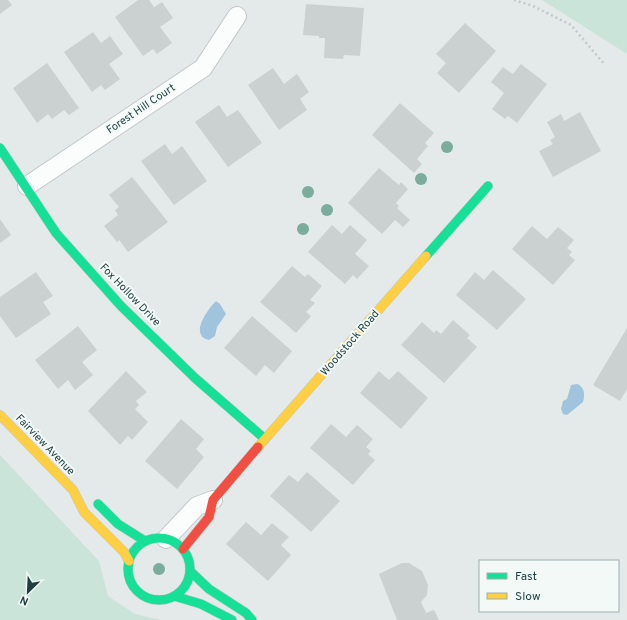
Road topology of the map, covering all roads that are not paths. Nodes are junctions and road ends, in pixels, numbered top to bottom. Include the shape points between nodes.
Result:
1 (237, 16) dead end
2 (0, 148) edge
3 (27, 186) junction
4 (488, 186) dead end
5 (0, 415) edge
6 (265, 439) junction
7 (73, 490) junction
8 (213, 500) junction
9 (166, 539) junction
10 (145, 541) junction
11 (183, 549) junction
12 (129, 561) junction
13 (190, 571) junction
14 (174, 596) junction
15 (232, 620) edge
16 (252, 620) edge

1 - 3 street, Forest Hill Court via 203,68
2 - 3 street, Fox Hollow Drive
3 - 6 street, Fox Hollow Drive via 56,233 121,306 195,378
4 - 6 street, Woodstock Road
5 - 7 street, Fairview Avenue
6 - 8 street, Woodstock Road
7 - 10 street, Fairview Avenue via 94,501 118,524
7 - 12 street, Fairview Avenue via 84,512 124,552
8 - 9 street, Woodstock Road via 197,506
8 - 11 street, Woodstock Road via 209,517
9 - 10 street via 155,538
9 - 11 street
10 - 12 street via 138,546
11 - 13 street
12 - 14 street via 129,579 140,593 157,600
13 - 14 street via 185,585
13 - 16 street
14 - 15 street via 201,604

